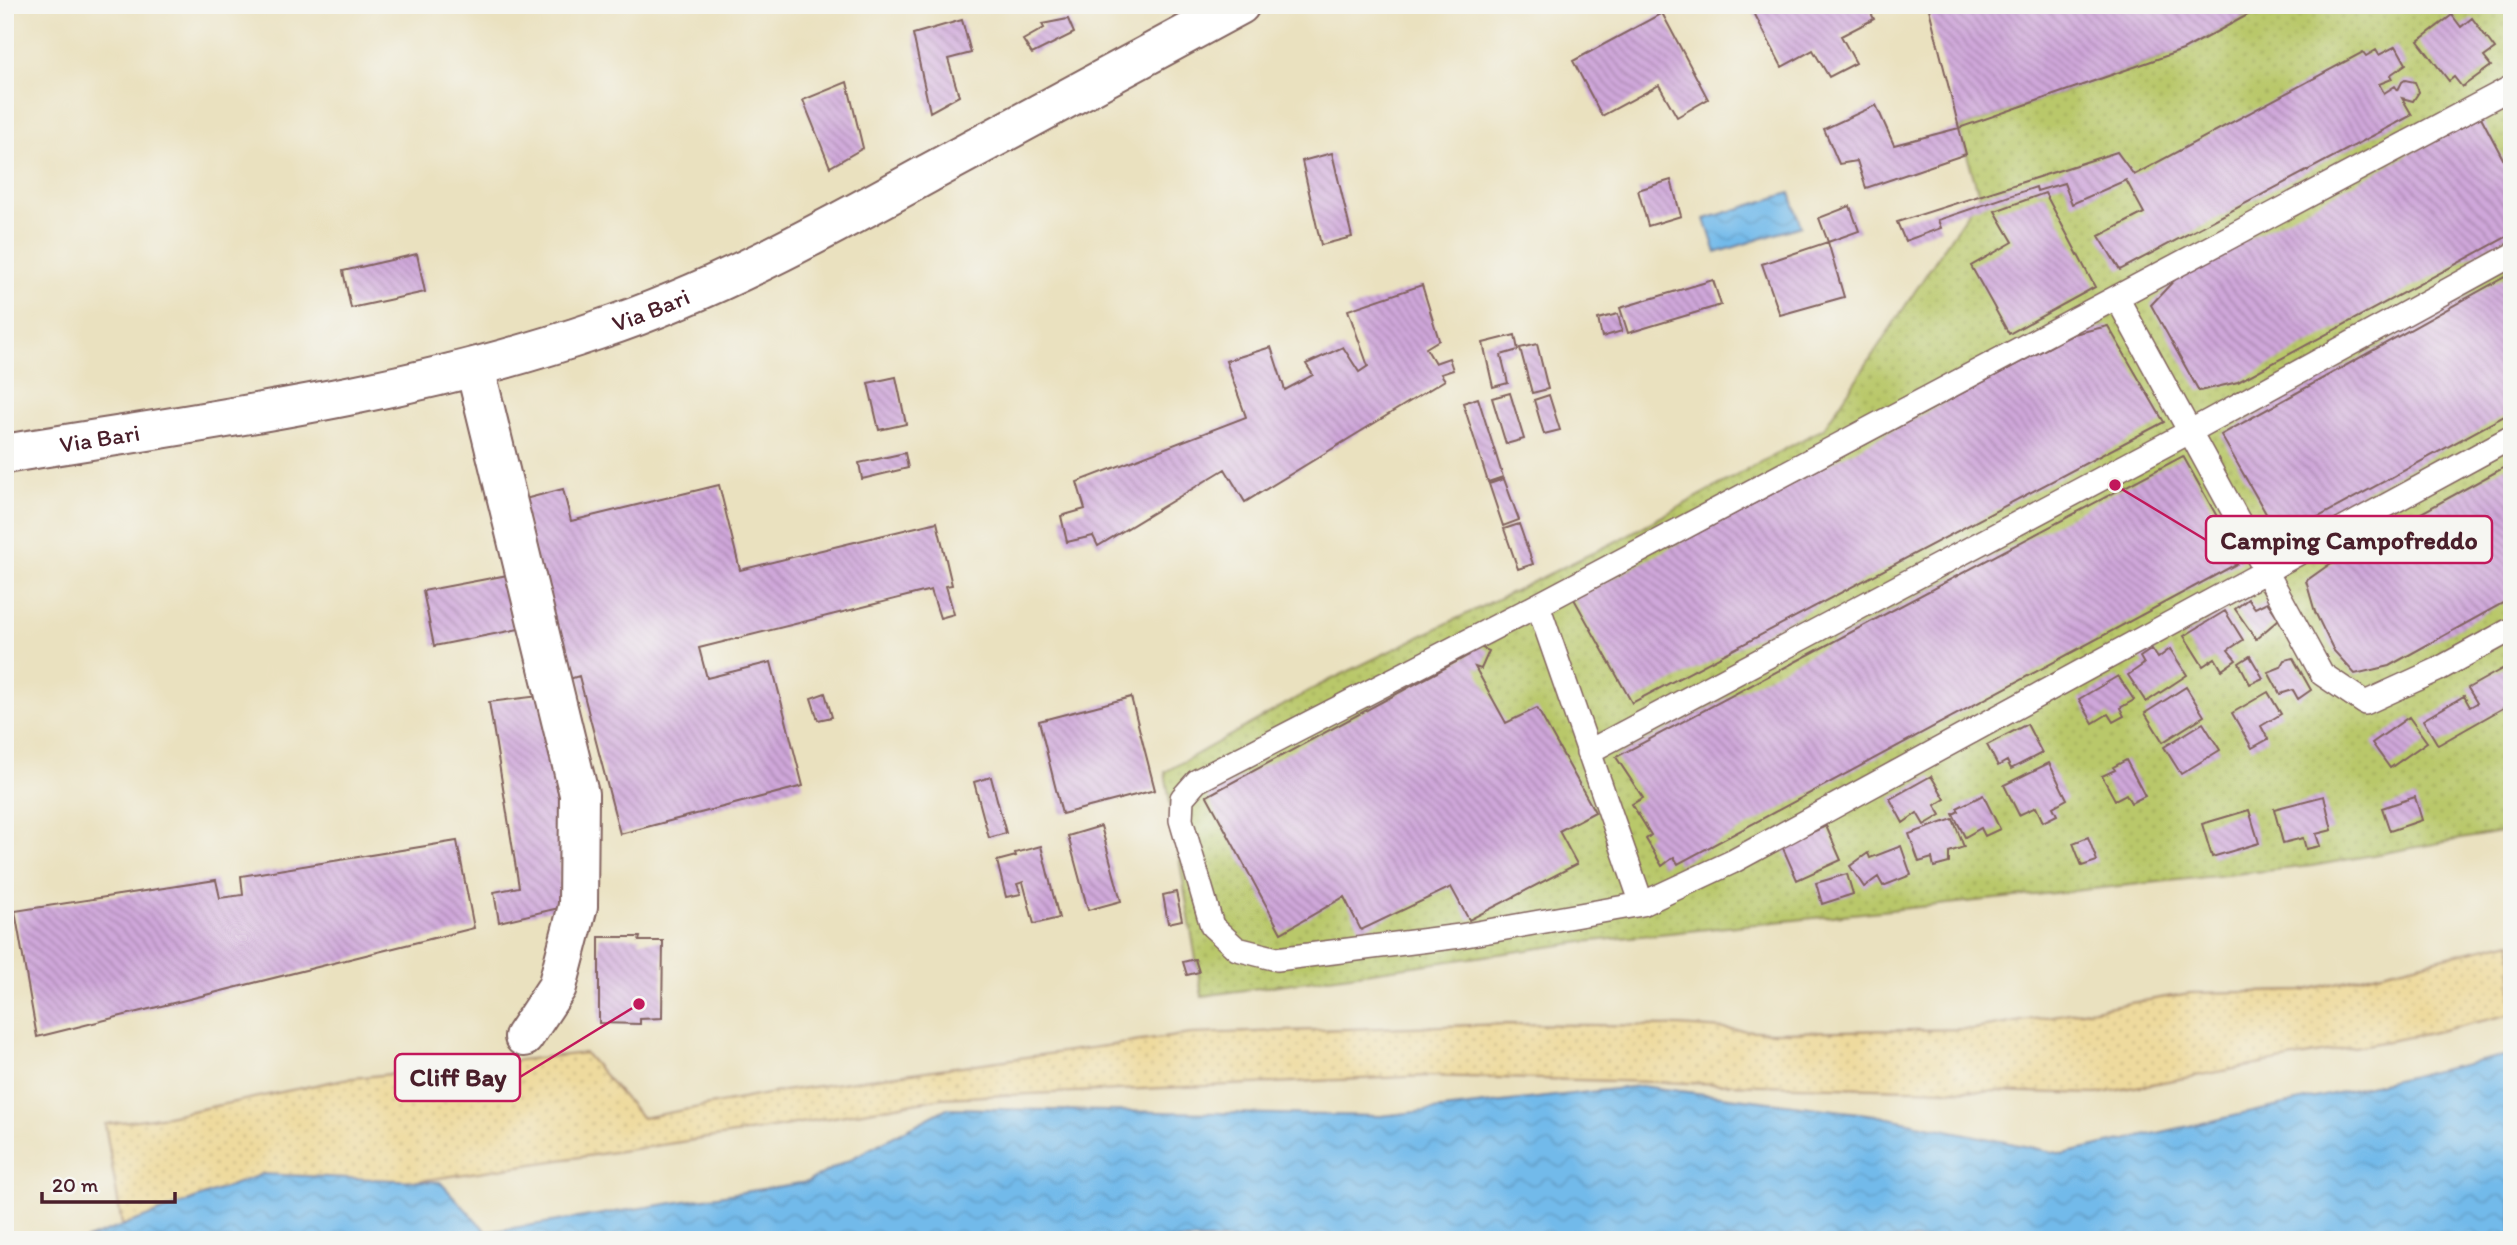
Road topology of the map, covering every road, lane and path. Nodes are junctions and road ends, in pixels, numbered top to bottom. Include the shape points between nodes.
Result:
1 (1240, 5) edge
2 (2512, 88) edge
3 (2512, 255) edge
4 (2117, 298) junction
5 (475, 369) junction
6 (2191, 431) junction
7 (2512, 437) edge
8 (5, 454) edge
9 (2266, 570) junction
10 (1538, 605) junction
11 (2512, 629) edge
12 (1588, 752) junction
13 (1642, 904) junction
14 (524, 1037) dead end

1 - 5 main road, Via Bari via 729,278 600,330
2 - 4 lane
3 - 6 lane
4 - 6 lane
4 - 10 lane
5 - 8 main road, Via Bari via 307,404
5 - 14 main road via 579,794 578,906 557,987
6 - 9 lane
6 - 12 lane
7 - 9 lane
9 - 11 lane via 2322,674 2364,704
9 - 13 lane via 1732,862
10 - 12 lane
10 - 13 lane via 1197,781 1182,798 1181,820 1212,926 1237,949 1277,959 1460,936
12 - 13 lane

